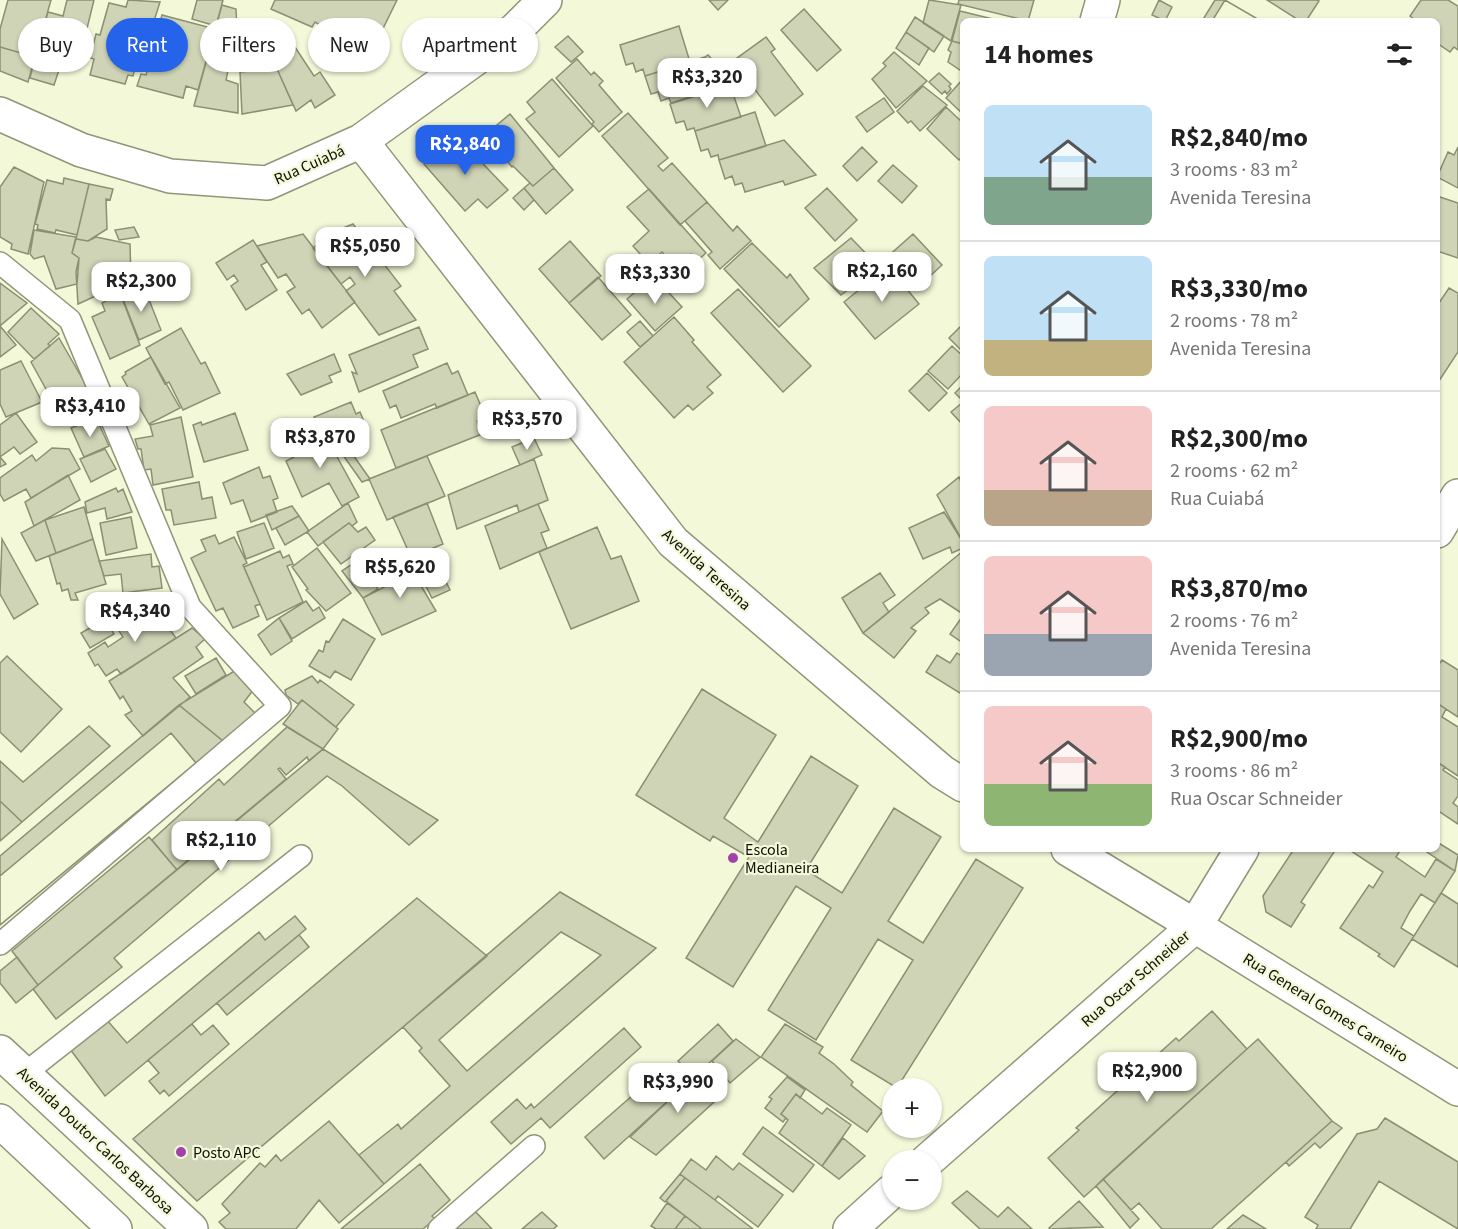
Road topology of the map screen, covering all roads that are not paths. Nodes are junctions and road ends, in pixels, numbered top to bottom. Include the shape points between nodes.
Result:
1 (545, 0) edge
2 (1103, 0) edge
3 (1098, 18) edge
4 (0, 114) edge
5 (361, 141) junction
6 (0, 263) edge
7 (1458, 496) edge
8 (1440, 526) edge
9 (960, 783) edge
10 (1080, 852) edge
11 (1240, 852) edge
12 (301, 856) dead end
13 (1195, 926) junction
14 (0, 944) edge
15 (0, 1052) edge
16 (24, 1074) junction
17 (1458, 1089) edge
18 (0, 1121) edge
19 (534, 1146) dead end
20 (940, 1150) edge
21 (882, 1200) edge
22 (115, 1229) edge
23 (191, 1229) edge
24 (439, 1229) edge
25 (850, 1229) edge

1 - 5 street, Rua Cuiabá via 515,30
2 - 3 street
4 - 5 street, Rua Cuiabá via 81,150 170,176 267,183
5 - 9 street, Avenida Teresina via 673,542 942,772
6 - 14 lane via 70,320 190,607 280,706
7 - 8 street
10 - 13 street
11 - 13 street, Rua Oscar Schneider
12 - 16 lane
13 - 17 street, Rua General Gomes Carneiro
13 - 20 street, Rua Oscar Schneider
15 - 16 street, Avenida Doutor Carlos Barbosa
16 - 23 street, Avenida Doutor Carlos Barbosa
18 - 22 street
19 - 24 lane
21 - 25 street

